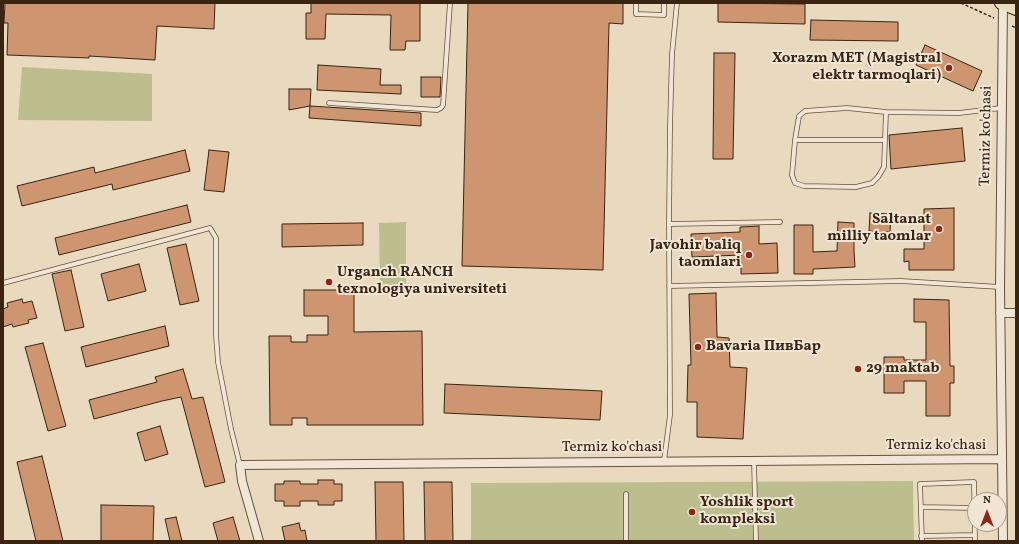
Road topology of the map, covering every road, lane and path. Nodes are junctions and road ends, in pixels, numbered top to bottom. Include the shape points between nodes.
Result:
1 (450, 3) edge
2 (636, 3) edge
3 (664, 3) edge
4 (677, 3) edge
5 (961, 3) edge
6 (1002, 4) edge
7 (1016, 9) edge
8 (1004, 22) junction
9 (1016, 28) edge
10 (328, 103) dead end
11 (1001, 108) junction
12 (886, 112) junction
13 (795, 140) junction
14 (884, 140) junction
15 (780, 222) dead end
16 (669, 224) junction
17 (3, 283) edge
18 (669, 286) junction
19 (1000, 287) junction
20 (1000, 313) junction
21 (1016, 313) edge
22 (1001, 460) junction
23 (664, 461) junction
24 (754, 461) junction
25 (240, 465) junction
26 (974, 492) edge
27 (626, 494) dead end
28 (920, 507) junction
29 (967, 508) edge
30 (975, 532) edge
31 (975, 535) junction
32 (922, 538) edge
33 (260, 541) edge
34 (626, 541) edge
35 (756, 541) edge
36 (975, 541) edge
37 (1003, 541) edge

1 - 10 lane via 444,106 437,110
2 - 3 lane via 636,14 664,15
4 - 16 lane via 672,54
5 - 8 path
6 - 7 main road
6 - 8 street, Termiz ko'chasi
8 - 9 path
8 - 11 street, Termiz ko'chasi
11 - 12 lane via 959,113
11 - 19 street, Termiz ko'chasi
12 - 13 lane via 847,108 804,112 799,116
12 - 14 lane
13 - 14 lane
13 - 14 lane via 792,175 795,183 804,186 856,187 872,183 884,167
15 - 16 lane
16 - 18 lane
17 - 25 lane via 210,228 216,238 218,362
18 - 19 lane via 901,281
18 - 23 lane via 670,415
19 - 20 street, Termiz ko'chasi
20 - 21 street
20 - 22 street, Termiz ko'chasi
22 - 24 street, Termiz ko'chasi
22 - 37 street, Termiz ko'chasi
23 - 24 street, Termiz ko'chasi
23 - 25 street, Termiz ko'chasi
24 - 35 lane
25 - 33 street via 242,481
26 - 28 lane via 974,482 920,484
27 - 34 lane
28 - 29 lane
28 - 32 lane
30 - 31 lane
31 - 32 lane
31 - 36 lane

